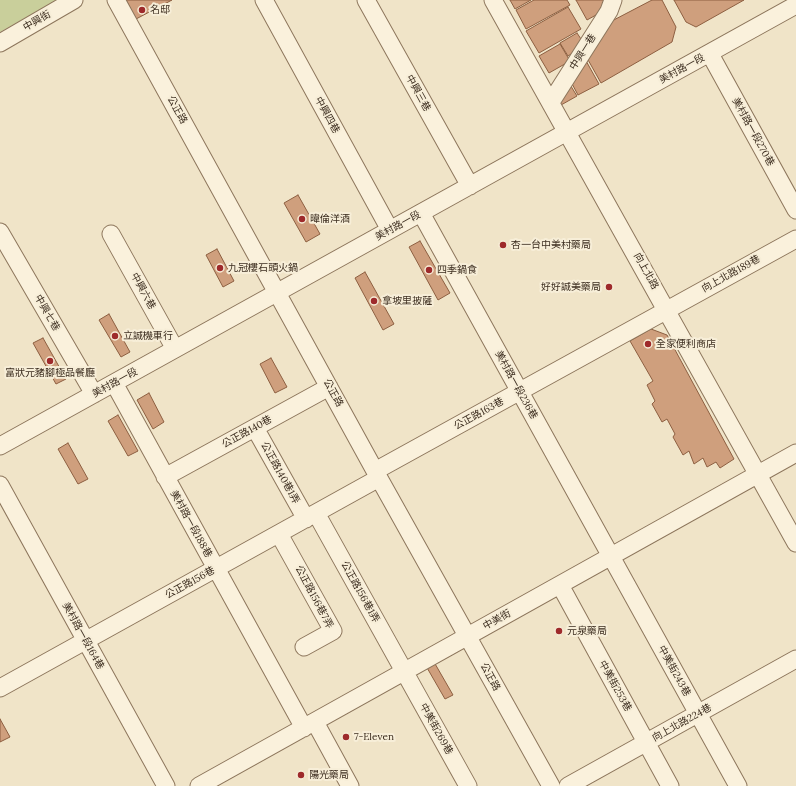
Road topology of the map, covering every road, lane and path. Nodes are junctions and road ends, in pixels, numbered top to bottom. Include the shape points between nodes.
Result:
1 (74, 0) edge
2 (116, 0) edge
3 (264, 0) edge
4 (366, 0) edge
5 (493, 0) edge
6 (613, 0) edge
7 (796, 5) edge
8 (0, 43) edge
9 (710, 54) junction
10 (552, 102) junction
11 (568, 132) junction
12 (470, 186) junction
13 (796, 210) edge
14 (421, 213) junction
15 (390, 230) junction
16 (111, 234) dead end
17 (1, 235) edge
18 (796, 238) edge
19 (278, 292) junction
20 (667, 310) junction
21 (175, 349) junction
22 (114, 383) junction
23 (329, 387) junction
24 (520, 391) junction
25 (94, 394) junction
26 (255, 428) junction
27 (0, 446) edge
28 (796, 453) edge
29 (377, 475) junction
30 (758, 475) junction
31 (165, 477) junction
32 (0, 485) edge
33 (311, 516) junction
34 (280, 534) junction
35 (796, 543) edge
36 (611, 557) junction
37 (216, 568) junction
38 (560, 585) junction
39 (468, 636) junction
40 (86, 641) junction
41 (304, 647) dead end
42 (796, 659) edge
43 (404, 672) junction
44 (0, 688) edge
45 (698, 714) junction
46 (309, 725) junction
47 (646, 743) junction
48 (166, 786) edge
49 (199, 786) edge
50 (350, 786) edge
51 (468, 786) edge
52 (551, 786) edge
53 (568, 786) edge
54 (670, 786) edge
55 (738, 786) edge

1 - 8 street, 中興街
2 - 19 street, 公正路
3 - 15 street, 中興四巷
4 - 12 street, 中興三巷
5 - 10 street, 向上北路
6 - 10 street, 中興一巷 via 609,11
7 - 9 street, 美村路一段
9 - 11 street, 美村路一段
9 - 13 street, 美村路一段270巷
10 - 11 street, 向上北路
11 - 12 street, 美村路一段
11 - 20 street, 向上北路
12 - 14 street, 美村路一段
14 - 15 street, 美村路一段
14 - 24 street, 美村路一段236巷
15 - 19 street, 美村路一段
16 - 21 street, 中興六巷
17 - 25 street, 中興七巷
18 - 20 street, 向上北路189巷
19 - 21 street, 美村路一段
19 - 23 street, 公正路
20 - 24 street, 公正路163巷
20 - 30 street, 向上北路
21 - 22 street, 美村路一段
22 - 25 street, 美村路一段
22 - 31 street, 美村路一段188巷
23 - 26 street, 公正路140巷
23 - 29 street, 公正路
24 - 29 street, 公正路163巷
24 - 36 street, 美村路一段236巷
25 - 27 street, 美村路一段
26 - 31 street, 公正路140巷
26 - 33 street, 公正路140巷1弄
28 - 30 street, 中美街
29 - 33 street, 公正路156巷
29 - 39 street, 公正路
30 - 35 street, 向上北路
30 - 36 street, 中美街
31 - 37 street, 美村路一段188巷
32 - 40 street, 美村路一段164巷
33 - 34 street, 公正路156巷
33 - 43 street, 公正路156巷1弄
34 - 37 street, 公正路156巷
34 - 41 street, 公正路156巷7弄 via 333,631
36 - 38 street, 中美街
36 - 45 street, 中美街243巷
37 - 40 street, 公正路156巷
37 - 46 street, 美村路一段188巷
38 - 39 street, 中美街
38 - 47 street, 中美街253巷
39 - 43 street, 中美街
39 - 52 street, 公正路
40 - 44 street, 公正路156巷
40 - 48 street, 美村路一段164巷
42 - 45 street, 向上北路224巷
43 - 46 street, 中美街
43 - 51 street, 中美街269巷
45 - 47 street, 向上北路224巷
45 - 55 street, 中美街243巷
46 - 49 street, 中美街
46 - 50 street, 美村路一段188巷
47 - 53 street, 向上北路224巷
47 - 54 street, 中美街253巷

